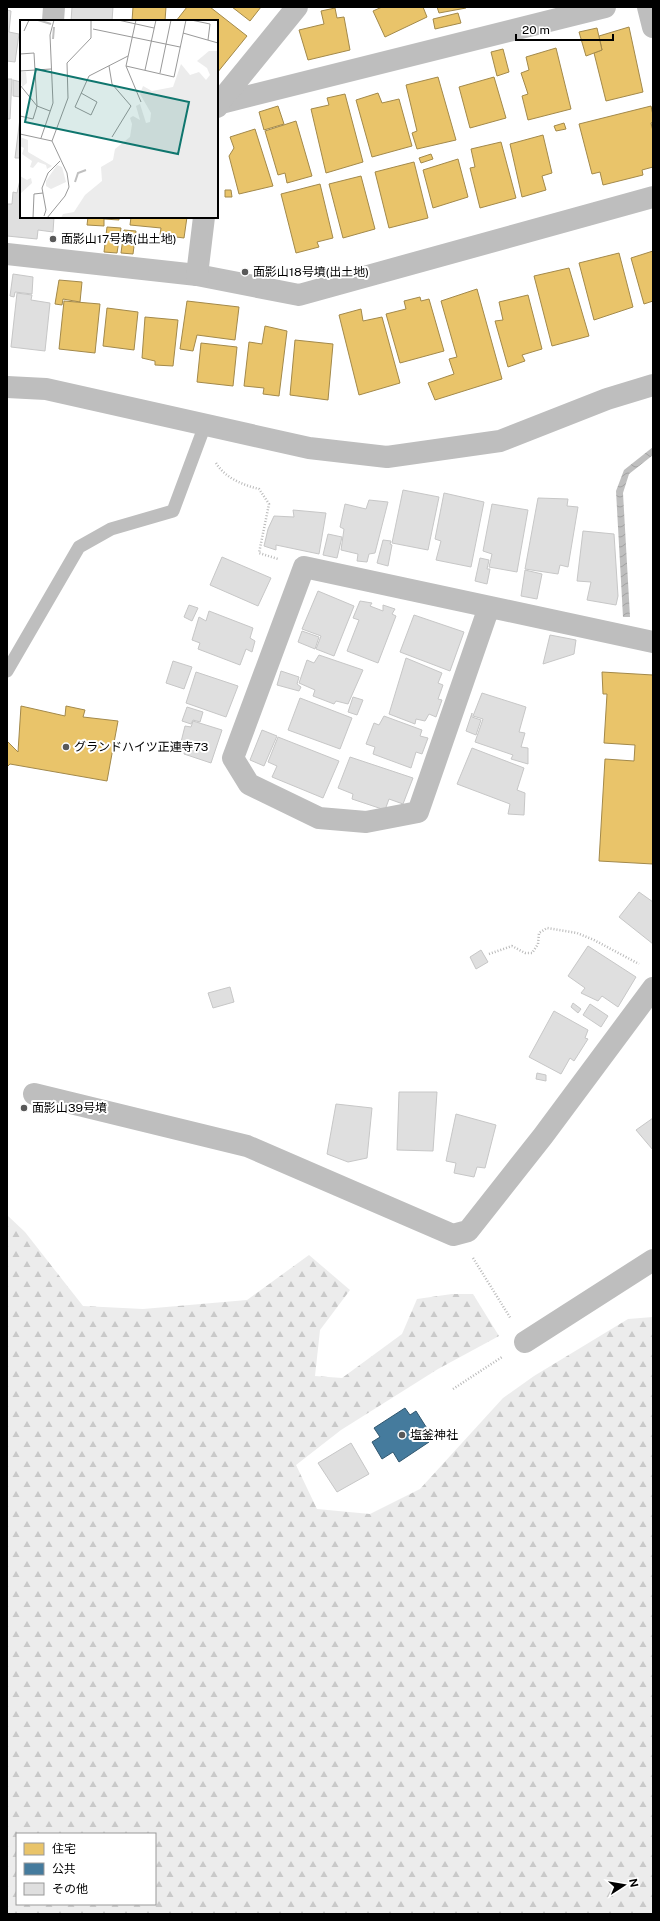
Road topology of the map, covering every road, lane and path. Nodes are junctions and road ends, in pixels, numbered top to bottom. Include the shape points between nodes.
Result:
1 (54, 7) edge
2 (297, 7) edge
3 (605, 7) edge
4 (648, 7) edge
5 (53, 20) edge
6 (653, 27) edge
7 (218, 104) edge
8 (218, 105) edge
9 (653, 197) edge
10 (204, 218) edge
11 (7, 254) edge
12 (197, 275) junction
13 (653, 385) edge
14 (7, 387) edge
15 (205, 425) junction
16 (304, 567) junction
17 (489, 607) junction
18 (653, 642) edge
19 (7, 671) edge
20 (489, 954) dead end
21 (640, 965) dead end
22 (653, 988) edge
23 (34, 1094) dead end
24 (458, 1234) junction
25 (653, 1260) edge
26 (525, 1342) junction
27 (453, 1389) dead end

1 - 5 street
2 - 7 street
3 - 8 street
4 - 6 street
9 - 12 street via 298,295
10 - 12 street
11 - 12 street
13 - 15 street via 607,399 500,441 387,457 309,448
14 - 15 street via 46,389
15 - 16 path via 209,449 219,468 242,485 259,489 268,504 259,553
15 - 19 lane via 172,511 111,529 79,547
16 - 17 street
16 - 17 street via 233,758 249,784 319,818 366,822 418,812
17 - 18 street
20 - 21 path via 512,946 525,953 532,953 538,944 539,933 547,928 583,935
22 - 24 street via 543,1136 468,1231
23 - 24 street via 247,1146 453,1235
24 - 26 path
25 - 26 street
26 - 27 path

